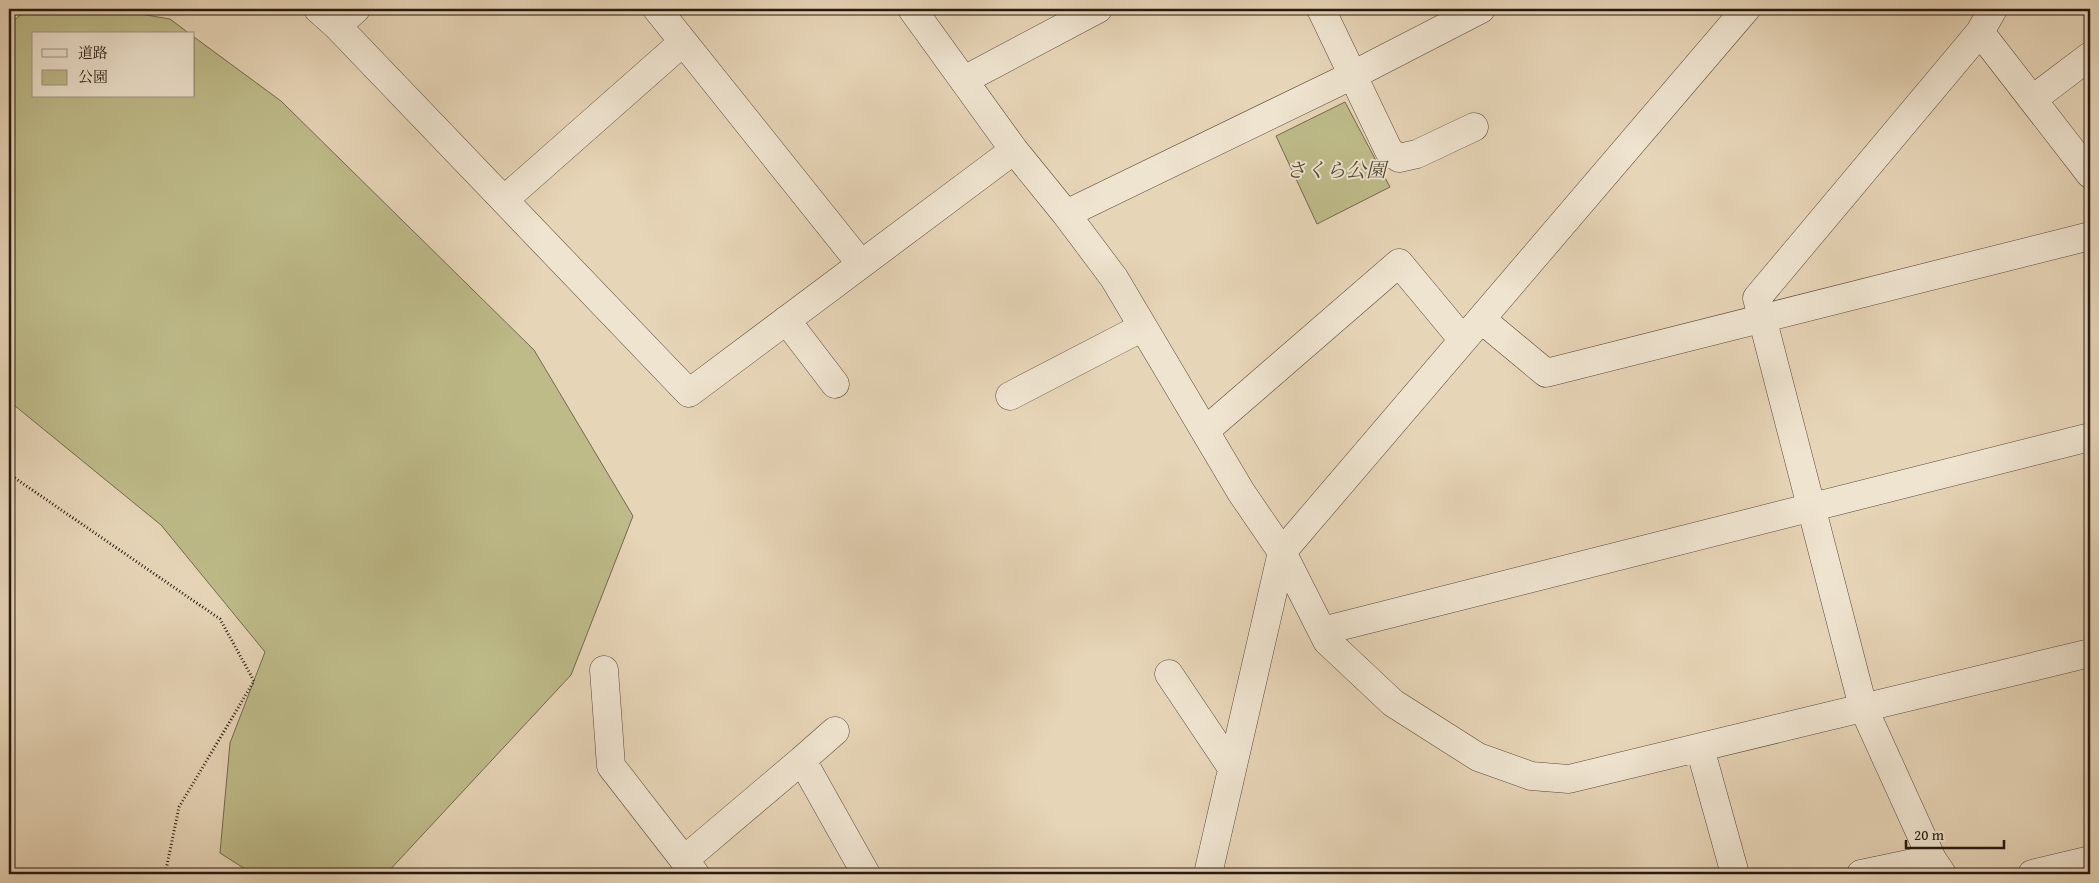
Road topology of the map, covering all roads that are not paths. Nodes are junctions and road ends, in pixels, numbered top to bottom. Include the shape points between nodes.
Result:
1 (657, 9) edge
2 (912, 9) edge
3 (1098, 9) edge
4 (1321, 9) edge
5 (1481, 9) edge
6 (1746, 9) edge
7 (1994, 9) edge
8 (337, 14) edge
9 (1980, 32) junction
10 (684, 42) junction
11 (2090, 56) edge
12 (1353, 75) junction
13 (964, 80) junction
14 (2033, 99) junction
15 (1474, 127) dead end
16 (1014, 150) junction
17 (2090, 174) edge
18 (504, 200) junction
19 (1066, 214) junction
20 (2090, 236) edge
21 (860, 264) junction
22 (1482, 319) junction
23 (786, 320) junction
24 (1763, 320) junction
25 (1143, 327) junction
26 (1463, 340) junction
27 (835, 384) dead end
28 (1010, 396) dead end
29 (1205, 431) junction
30 (2090, 438) edge
31 (1812, 507) junction
32 (1282, 552) junction
33 (1322, 631) junction
34 (2090, 653) edge
35 (604, 670) dead end
36 (1169, 674) dead end
37 (1863, 707) junction
38 (836, 731) dead end
39 (1700, 748) junction
40 (802, 760) junction
41 (1232, 768) junction
42 (689, 867) edge
43 (1937, 867) edge
44 (2078, 867) edge
45 (866, 874) edge
46 (1208, 874) edge
47 (1735, 874) edge
48 (1861, 874) edge
49 (2032, 874) edge

1 - 10 street
2 - 13 street
3 - 13 street
4 - 12 street
5 - 12 street
6 - 22 street
7 - 9 street
8 - 18 street
9 - 14 street
9 - 24 street via 1757,298
10 - 18 street
10 - 21 street
11 - 14 street
12 - 15 street via 1389,151 1399,158 1417,154
12 - 19 street
13 - 16 street
14 - 17 street
16 - 19 street
16 - 21 street
18 - 23 street via 689,393
19 - 25 street via 1114,278
20 - 24 street
21 - 23 street
22 - 24 street via 1546,374
22 - 26 street
23 - 27 street
24 - 31 street
25 - 28 street
25 - 29 street
26 - 29 street via 1399,263
26 - 32 street
29 - 32 street
30 - 31 street
31 - 33 street
31 - 37 street
32 - 33 street
32 - 41 street
33 - 39 street via 1327,641 1393,703 1478,758 1531,776 1569,779
34 - 37 street
35 - 42 street via 612,766
36 - 41 street
37 - 39 street
37 - 43 street
38 - 40 street
39 - 47 street
40 - 42 street
40 - 45 street
41 - 46 street
43 - 48 street
44 - 49 street

